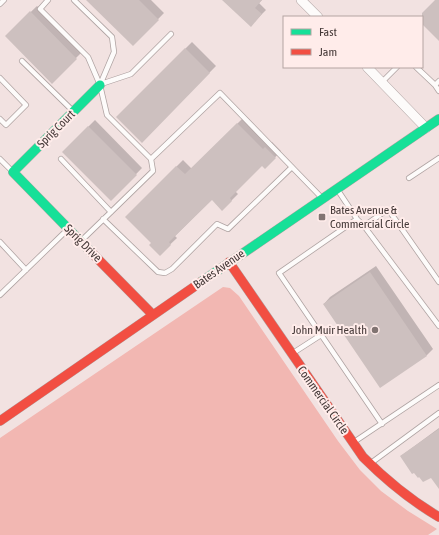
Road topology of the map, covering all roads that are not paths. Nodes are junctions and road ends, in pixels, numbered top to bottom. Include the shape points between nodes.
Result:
1 (4, 0) edge
2 (48, 0) edge
3 (74, 0) edge
4 (301, 0) edge
5 (0, 4) edge
6 (317, 16) edge
7 (171, 34) dead end
8 (22, 60) dead end
9 (368, 68) edge
10 (396, 68) edge
11 (417, 68) edge
12 (0, 78) edge
13 (382, 82) junction
14 (437, 83) edge
15 (100, 85) junction
16 (439, 91) edge
17 (73, 111) junction
18 (0, 119) edge
19 (439, 119) edge
20 (426, 128) junction
21 (439, 158) edge
22 (0, 159) edge
23 (61, 159) dead end
24 (151, 159) junction
25 (292, 167) junction
26 (13, 172) junction
27 (409, 178) dead end
28 (337, 189) junction
29 (323, 199) junction
30 (111, 212) junction
31 (103, 219) junction
32 (357, 219) junction
33 (364, 226) junction
34 (69, 228) junction
35 (81, 241) junction
36 (0, 242) edge
37 (229, 262) junction
38 (26, 270) junction
39 (439, 282) edge
40 (0, 295) edge
41 (154, 315) junction
42 (439, 326) edge
43 (321, 335) junction
44 (292, 354) junction
45 (439, 385) edge
46 (439, 414) edge
47 (0, 421) edge
48 (382, 424) junction
49 (353, 443) junction
50 (370, 464) junction
51 (438, 514) edge

1 - 5 lane
2 - 15 lane via 40,9 88,57
3 - 15 lane via 112,37 114,52
4 - 6 street
7 - 15 lane via 131,74
8 - 17 lane
9 - 13 street
10 - 13 lane
11 - 14 lane
12 - 18 lane via 26,104 6,125
13 - 20 street
14 - 16 lane
15 - 17 street, Sprig Court
15 - 24 lane via 107,115
17 - 26 street, Sprig Court
19 - 20 street, Bates Avenue
20 - 28 street, Bates Avenue
21 - 27 lane
22 - 26 lane
23 - 30 lane
24 - 25 lane via 220,93
24 - 30 lane via 153,171
25 - 29 lane
25 - 31 lane via 228,229 217,224 165,273 158,272
26 - 34 street, Sprig Drive
28 - 29 street, Bates Avenue
28 - 32 lane
29 - 37 street, Bates Avenue
30 - 31 lane
31 - 35 lane
32 - 33 lane
32 - 43 lane via 279,273
33 - 39 lane via 384,212 390,212
33 - 42 lane
34 - 35 street, Sprig Drive
34 - 38 lane
35 - 41 street, Sprig Drive
36 - 38 lane
37 - 41 street, Bates Avenue
37 - 44 street, Commercial Circle
38 - 40 lane
41 - 47 street, Bates Avenue
43 - 44 lane
43 - 48 lane
44 - 49 street, Commercial Circle
45 - 48 lane
46 - 50 lane
48 - 49 lane
49 - 50 street, Commercial Circle
50 - 51 street, Commercial Circle via 413,502

